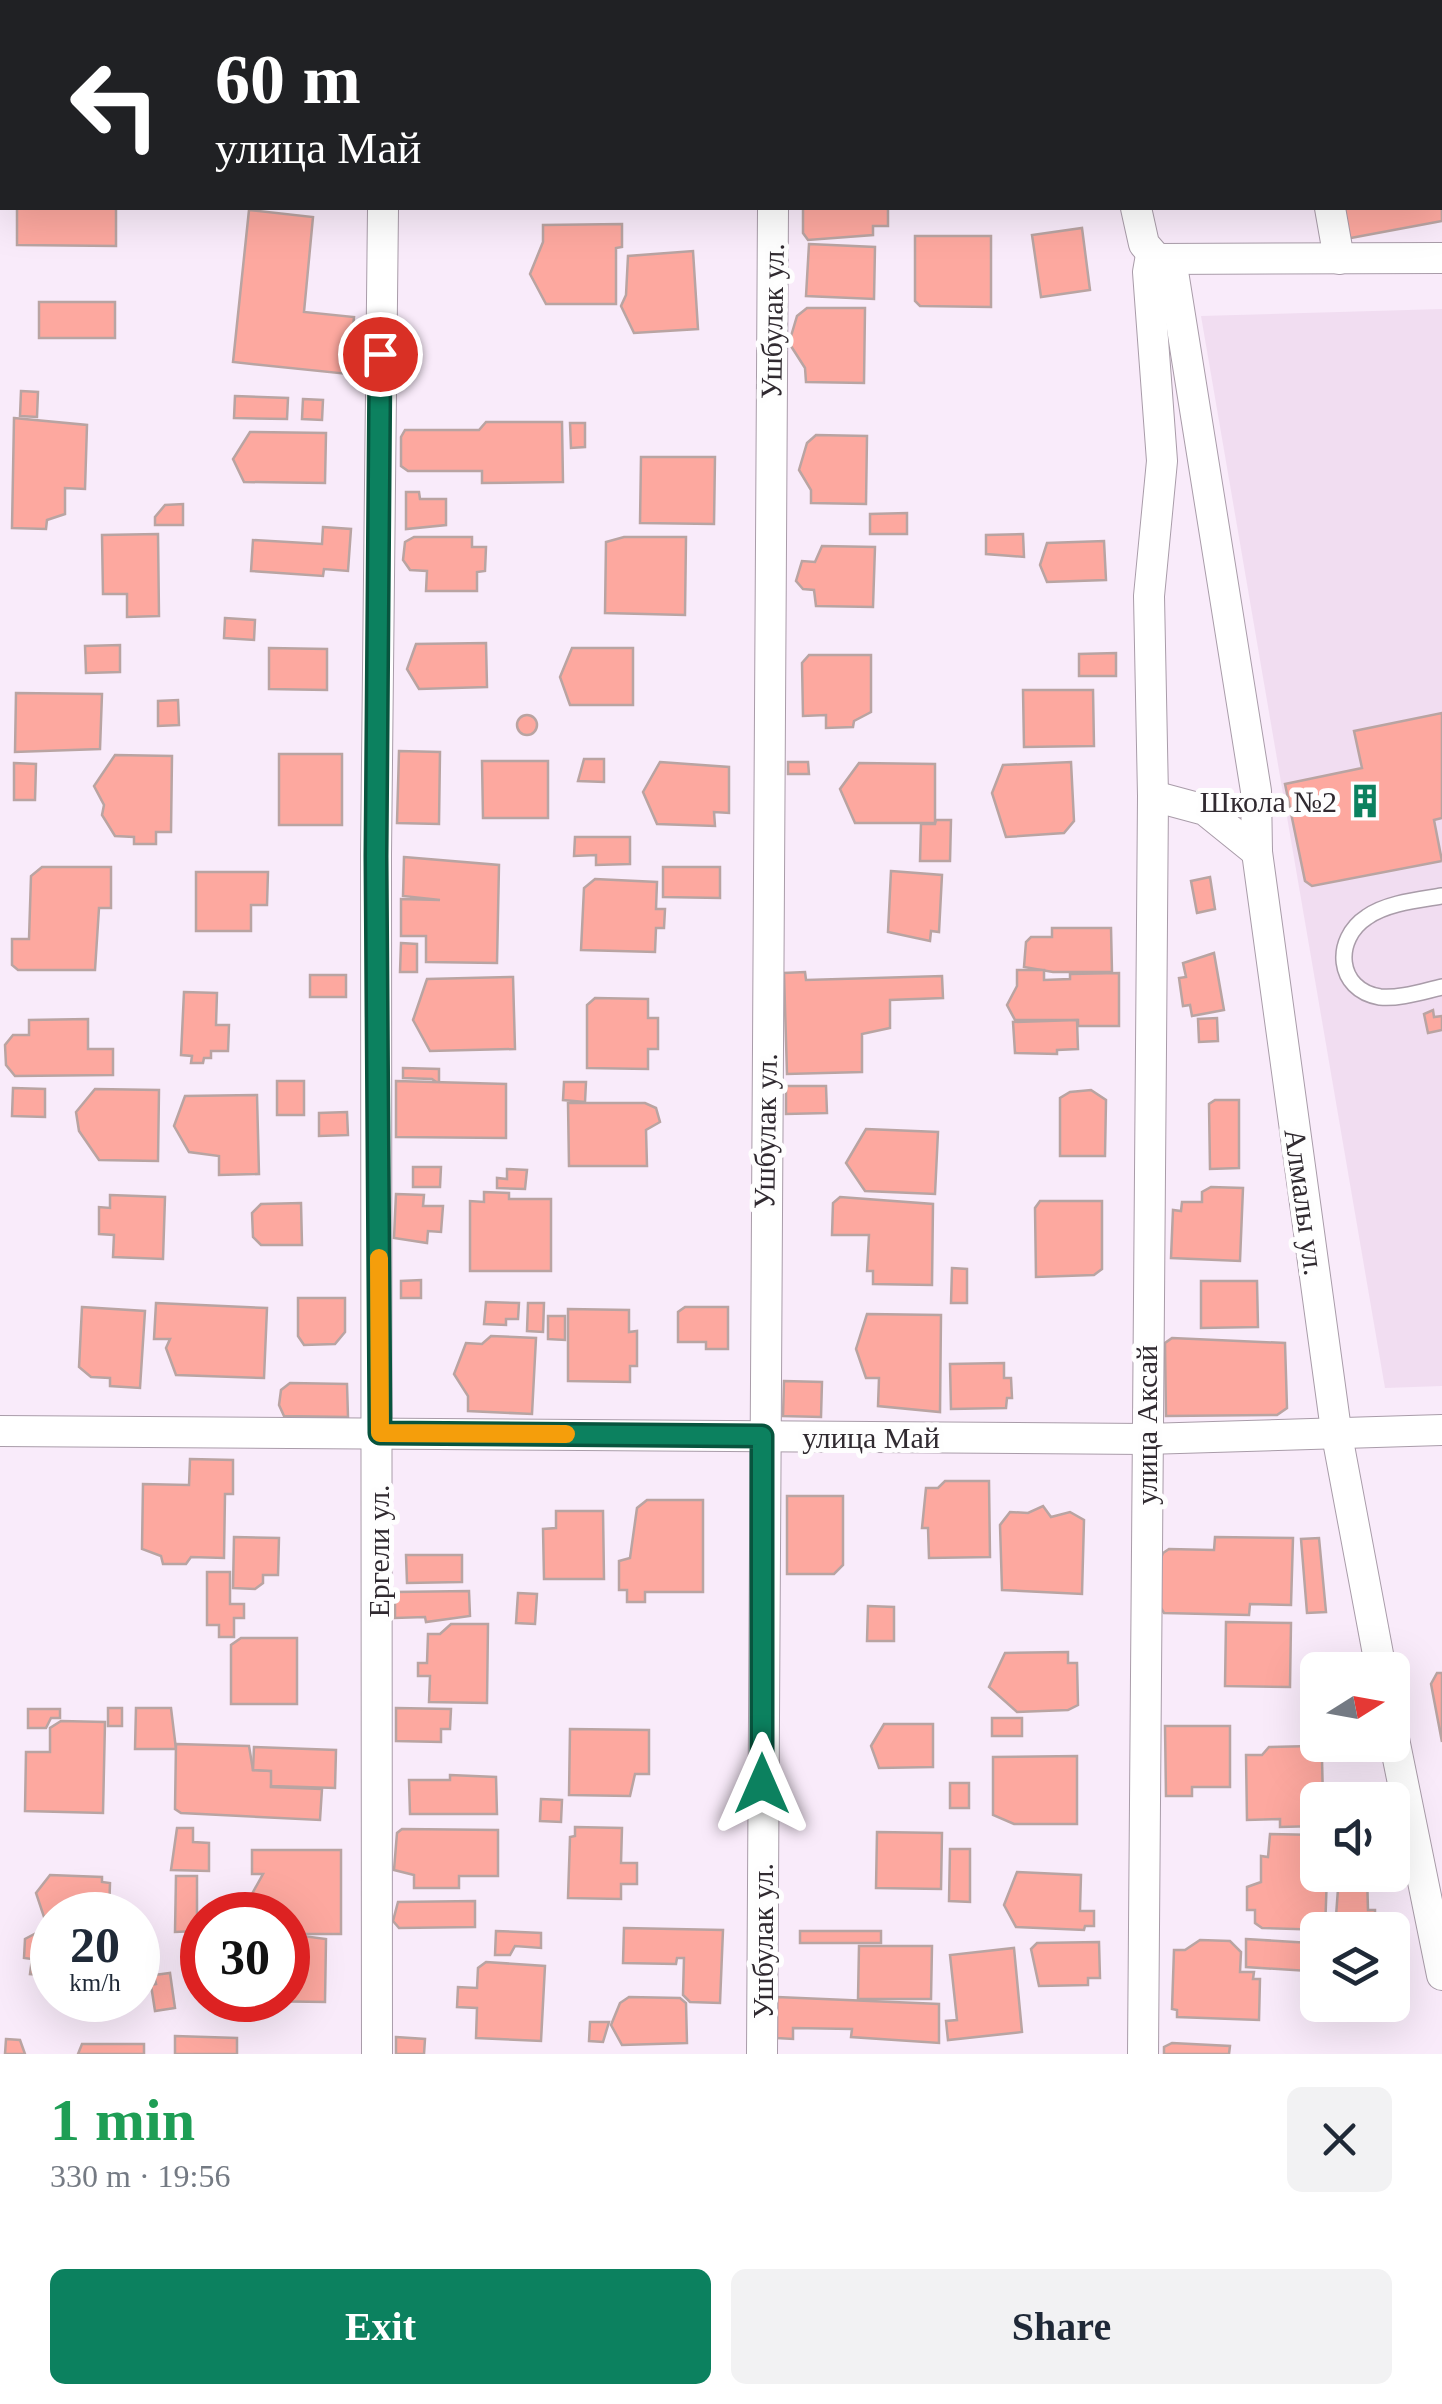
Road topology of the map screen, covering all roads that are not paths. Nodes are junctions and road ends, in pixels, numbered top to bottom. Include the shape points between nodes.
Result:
1 (383, 210) edge
2 (773, 210) edge
3 (1136, 210) edge
4 (1330, 210) edge
5 (1161, 257) junction
6 (1339, 258) junction
7 (1442, 258) edge
8 (1153, 796) junction
9 (1257, 852) junction
10 (1442, 896) edge
11 (1442, 987) edge
12 (1336, 1430) junction
13 (1442, 1430) edge
14 (0, 1431) edge
15 (380, 1433) junction
16 (762, 1436) junction
17 (1146, 1439) junction
18 (1378, 1652) edge
19 (1399, 1762) edge
20 (1442, 1975) edge
21 (377, 2054) edge
22 (762, 2054) edge
23 (1143, 2054) edge

1 - 15 street, Ергели ул. via 376,856
2 - 16 street, Ушбулак ул.
3 - 5 street via 1144,244
4 - 6 street
5 - 6 street
5 - 8 street, улица Аксай via 1148,272 1162,461 1149,596
5 - 9 street, Алмалы ул. via 1256,790
6 - 7 street
8 - 9 street via 1205,810
8 - 17 street, улица Аксай
9 - 12 street, Алмалы ул.
10 - 11 lane via 1369,915 1353,929 1342,956 1350,980 1384,998
12 - 13 street, улица Май
12 - 17 street, улица Май
12 - 18 street, Алмалы ул.
14 - 15 street, улица Май
15 - 16 street, улица Май
15 - 21 street, Ергели ул.
16 - 17 street, улица Май
16 - 22 street, Ушбулак ул.
17 - 23 street, улица Аксай
19 - 20 street

